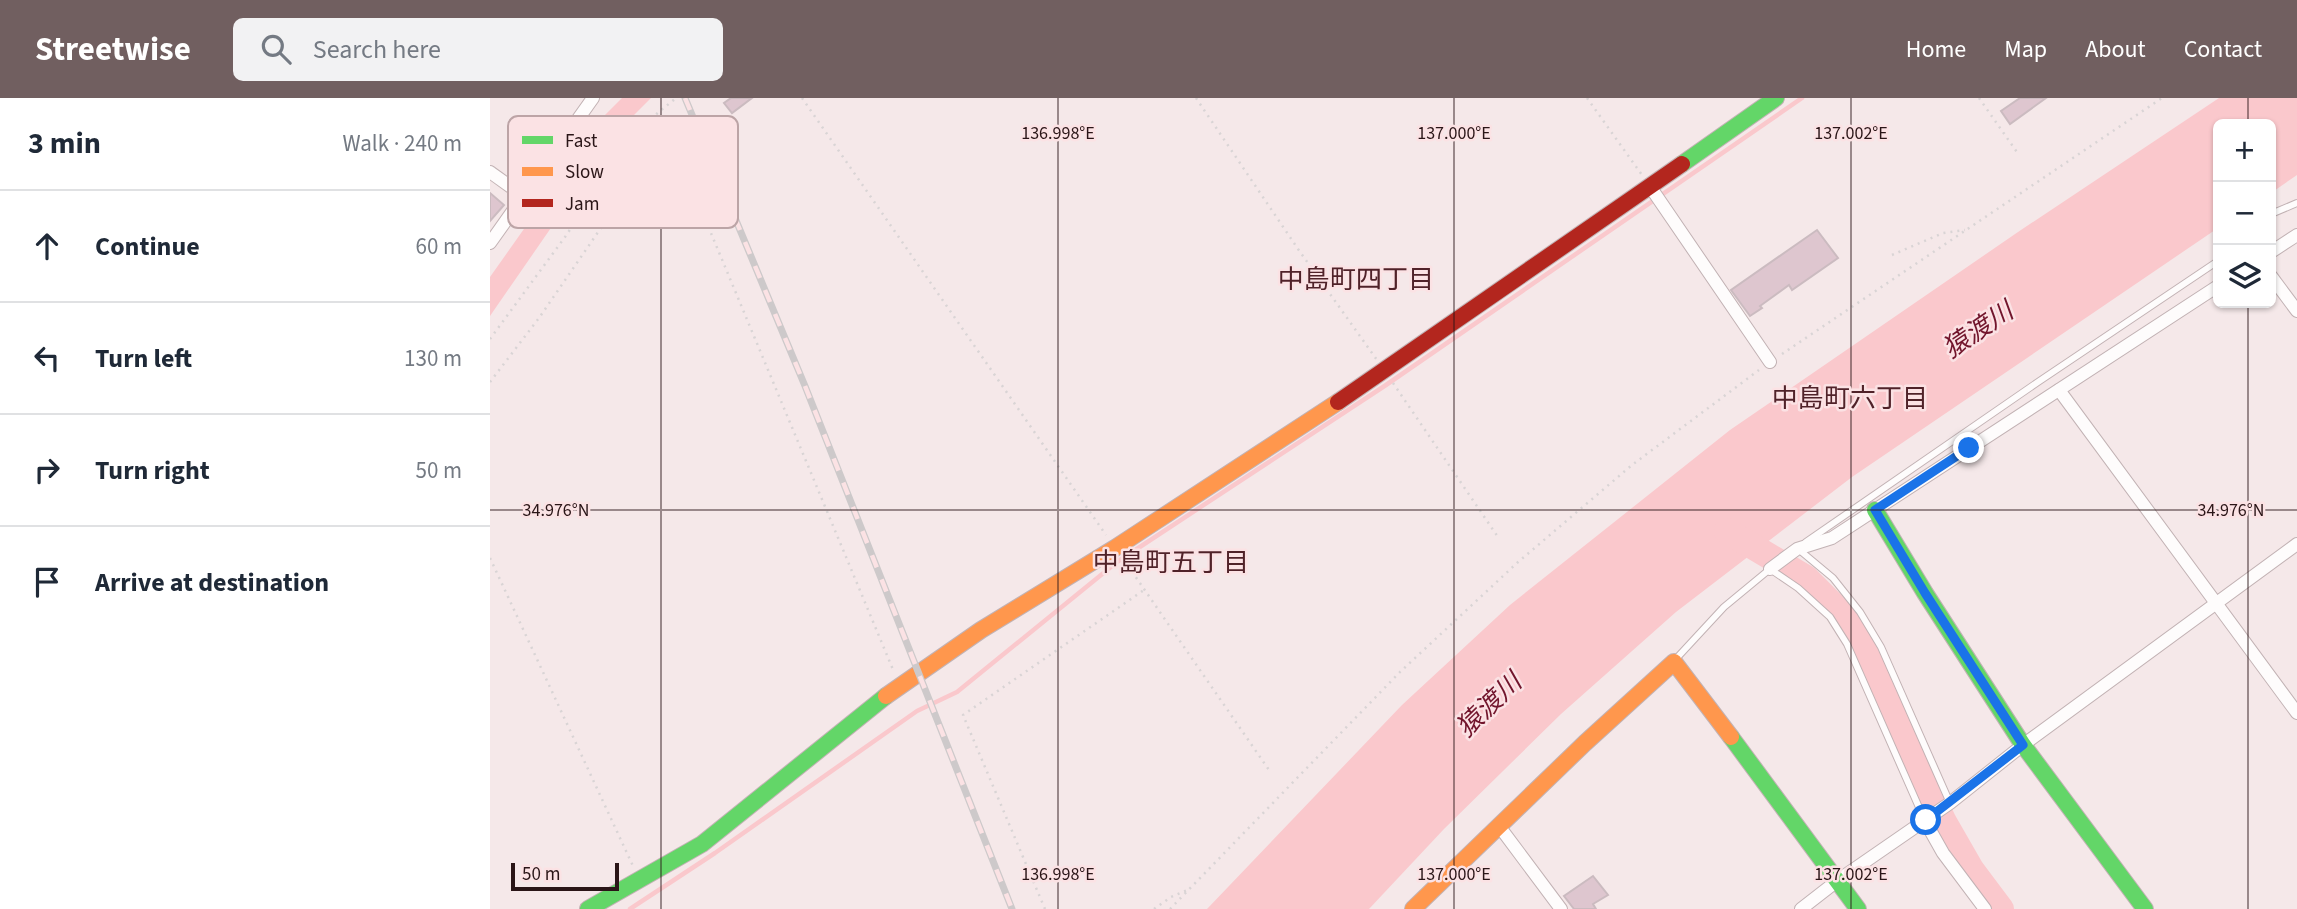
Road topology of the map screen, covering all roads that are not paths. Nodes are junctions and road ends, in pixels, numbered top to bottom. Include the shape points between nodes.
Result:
1 (593, 98) edge
2 (1776, 98) edge
3 (580, 116) edge
4 (490, 172) edge
5 (508, 185) edge
6 (1651, 187) junction
7 (2297, 203) edge
8 (2276, 212) edge
9 (508, 216) edge
10 (2297, 234) edge
11 (490, 243) edge
12 (2276, 249) edge
13 (2213, 264) edge
14 (2276, 283) edge
15 (2213, 289) edge
16 (2297, 311) edge
17 (1770, 362) road end
18 (2059, 390) junction
19 (1875, 510) junction
20 (2297, 544) edge
21 (1797, 549) junction
22 (1770, 569) junction
23 (2217, 604) junction
24 (1674, 662) junction
25 (2297, 713) edge
26 (2023, 745) junction
27 (1950, 804) junction
28 (1925, 821) junction
29 (1499, 826) junction
30 (1837, 881) junction
31 (588, 909) edge
32 (1413, 909) edge
33 (1561, 909) edge
34 (1801, 909) edge
35 (1858, 909) edge
36 (1985, 909) edge
37 (2146, 909) edge

1 - 3 street
2 - 6 street
4 - 5 street
6 - 17 street
6 - 31 street via 1385,371 900,685 702,844
7 - 8 lane
9 - 11 street
10 - 12 street
13 - 21 lane
14 - 16 street
15 - 18 street
18 - 19 street
18 - 23 street
19 - 21 street via 1832,538
19 - 26 street
20 - 23 street
21 - 22 street
21 - 27 lane via 1833,578 1860,612 1881,647
22 - 24 lane via 1724,607
22 - 28 lane via 1830,617 1847,644
23 - 25 street
23 - 26 street
24 - 29 street
24 - 30 street
26 - 27 street
26 - 37 street
27 - 28 street
28 - 30 street
28 - 36 street
29 - 32 street
29 - 33 street
30 - 34 street
30 - 35 street

